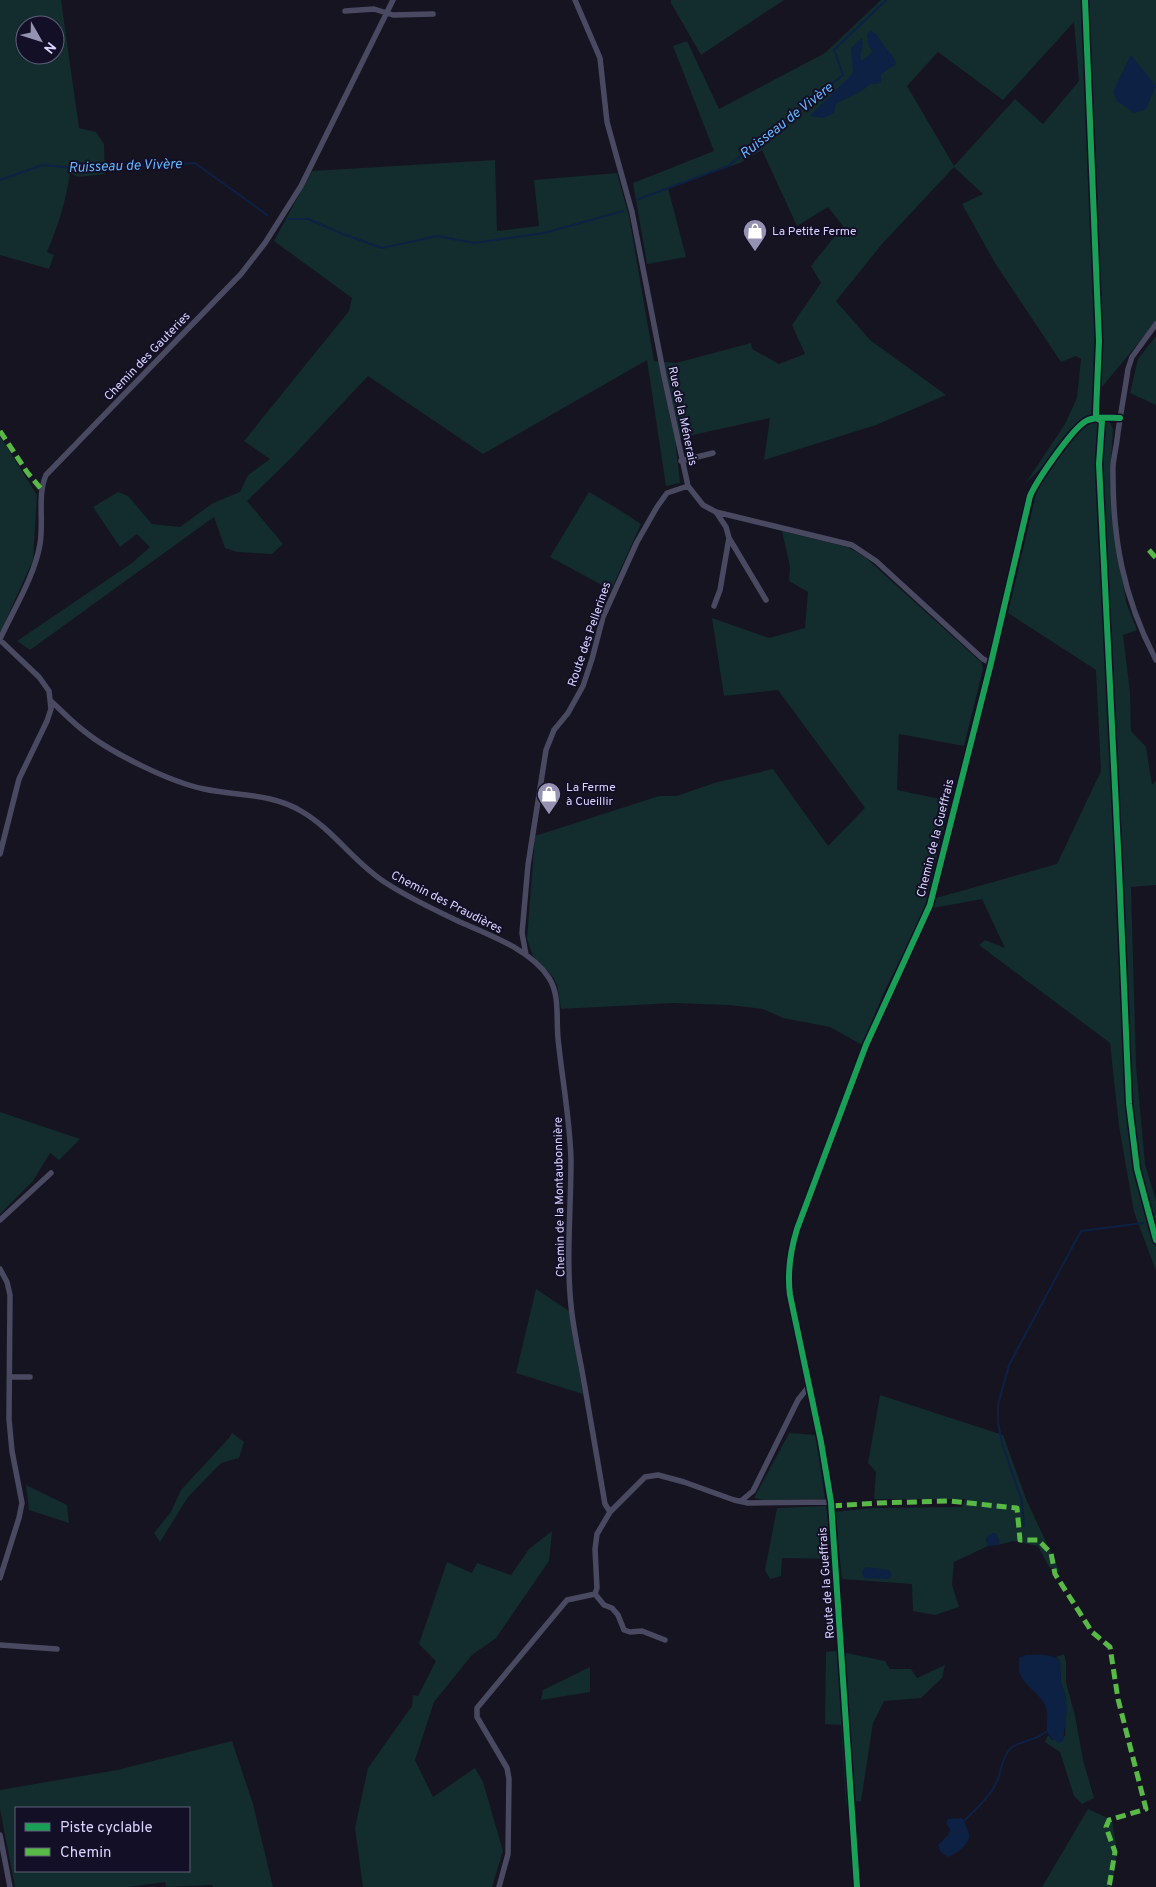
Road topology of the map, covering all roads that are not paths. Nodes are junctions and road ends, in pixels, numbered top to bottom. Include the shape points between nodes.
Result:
1 (393, 0) edge
2 (575, 0) edge
3 (345, 11) dead end
4 (387, 13) junction
5 (433, 14) dead end
6 (1156, 324) edge
7 (1120, 418) junction
8 (713, 453) dead end
9 (681, 461) junction
10 (688, 486) junction
11 (716, 512) junction
12 (736, 517) junction
13 (726, 527) junction
14 (729, 538) junction
15 (766, 600) dead end
16 (714, 606) dead end
17 (0, 639) edge
18 (1156, 660) edge
19 (991, 663) junction
20 (51, 701) junction
21 (0, 854) edge
22 (526, 955) junction
23 (51, 1173) dead end
24 (0, 1220) edge
25 (0, 1270) edge
26 (790, 1295) joint
27 (10, 1377) junction
28 (30, 1377) dead end
29 (809, 1386) junction
30 (741, 1502) junction
31 (831, 1502) junction
32 (610, 1512) junction
33 (2, 1568) edge
34 (0, 1578) edge
35 (595, 1594) junction
36 (665, 1640) dead end
37 (0, 1645) edge
38 (57, 1649) dead end
39 (0, 1835) edge
40 (10, 1887) edge
41 (499, 1887) edge
42 (857, 1887) edge

1 - 4 street, Chemin des Gauteries
2 - 9 street, Rue de la Ménerais via 600,58 608,122 632,212
3 - 4 street via 374,9
4 - 5 street
4 - 17 street, Chemin des Gauteries via 301,186 265,243 241,274 46,475 42,490 42,531 35,563
6 - 7 street via 1132,356
7 - 18 street via 1113,465 1120,565 1130,603
7 - 19 street, Chemin de la Gueffrais via 1094,418 1081,424 1034,486
8 - 9 street
9 - 10 street, Rue de la Ménerais
10 - 11 street, Rue de la Ménerais via 703,505
10 - 22 street, Route des Pellerines via 667,493 637,542 603,617 583,686 551,736 546,750 528,865 522,932
11 - 12 street, Rue de la Ménerais
11 - 13 street
12 - 13 street
12 - 19 street, Rue de la Ménerais via 852,545 876,561
13 - 14 street
14 - 15 street
14 - 16 street
17 - 20 street via 39,677 49,691
19 - 26 street, Chemin de la Gueffrais via 930,905 866,1045 797,1229 789,1262
20 - 21 street via 47,721 19,778
20 - 22 street, Chemin des Praudières via 84,732 155,772 204,789 254,795 300,810 386,883
22 - 32 street, Chemin de la Montaubonnière via 544,972 555,992 569,1120 571,1302 605,1504
23 - 24 street
25 - 27 street via 10,1295
26 - 29 street, Route de la Gueffrais
27 - 28 street
27 - 33 street via 12,1451 22,1503
29 - 30 street via 798,1400 752,1491
29 - 31 street, Route de la Gueffrais
30 - 31 street
30 - 32 street via 658,1475 645,1477
31 - 42 street, Route de la Gueffrais
32 - 35 street via 597,1534
33 - 34 street
35 - 36 street via 618,1615 624,1630 642,1631
35 - 41 street via 567,1600 476,1708 477,1717 507,1768 509,1779 508,1854
37 - 38 street
39 - 40 street

